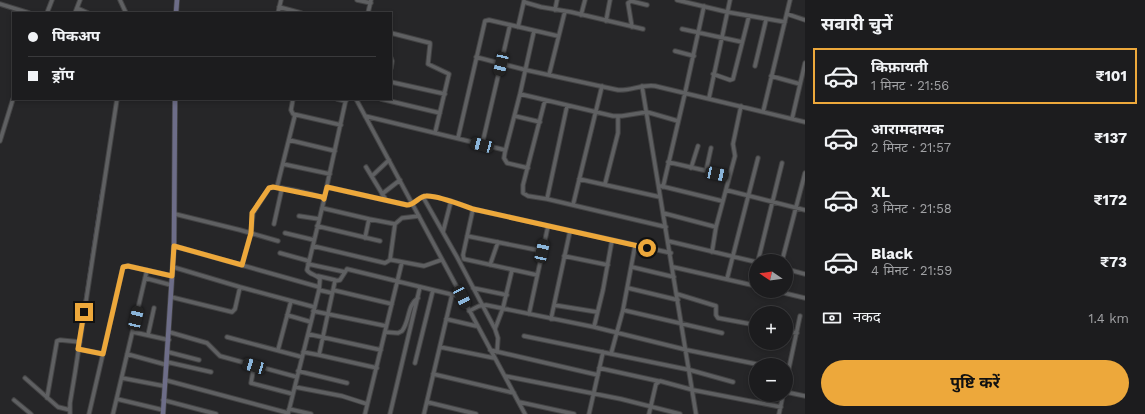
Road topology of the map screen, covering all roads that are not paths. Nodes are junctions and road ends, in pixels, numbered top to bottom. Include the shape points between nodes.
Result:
1 (52, 0) edge
2 (80, 0) edge
3 (120, 0) edge
4 (177, 0) edge
5 (281, 0) edge
6 (357, 0) edge
7 (557, 0) edge
8 (585, 0) edge
9 (610, 0) edge
10 (677, 0) edge
11 (730, 0) edge
12 (790, 0) edge
13 (524, 1) edge
14 (371, 2) edge
15 (0, 4) edge
16 (647, 5) dead end
17 (704, 6) junction
18 (279, 7) junction
19 (77, 8) junction
20 (555, 10) junction
21 (564, 11) junction
22 (26, 12) edge
23 (47, 12) edge
24 (75, 12) edge
25 (86, 12) edge
26 (126, 12) edge
27 (176, 12) edge
28 (278, 12) edge
29 (297, 12) edge
30 (368, 12) edge
31 (727, 12) junction
32 (787, 14) junction
33 (581, 15) junction
34 (749, 16) junction
35 (766, 20) junction
36 (805, 20) edge
37 (606, 21) junction
38 (785, 22) junction
39 (510, 26) junction
40 (518, 27) junction
41 (632, 27) junction
42 (642, 29) dead end
43 (682, 29) dead end
44 (534, 31) junction
45 (392, 32) edge
46 (699, 33) junction
47 (558, 36) junction
48 (721, 38) junction
49 (742, 42) junction
50 (675, 51) dead end
51 (694, 56) junction
52 (476, 57) junction
53 (805, 63) edge
54 (501, 64) junction
55 (755, 66) dead end
56 (526, 70) junction
57 (713, 74) junction
58 (549, 75) junction
59 (771, 76) junction
60 (392, 82) edge
61 (800, 84) junction
62 (602, 86) junction
63 (642, 86) junction
64 (685, 93) junction
65 (445, 94) junction
66 (520, 94) junction
67 (709, 98) junction
68 (13, 100) edge
69 (117, 100) edge
70 (175, 100) edge
71 (294, 100) edge
72 (346, 100) edge
73 (357, 100) edge
74 (387, 100) edge
75 (546, 100) junction
76 (567, 106) junction
77 (741, 106) junction
78 (595, 112) junction
79 (647, 112) junction
80 (763, 112) junction
81 (440, 113) junction
82 (295, 115) junction
83 (365, 116) junction
84 (514, 116) junction
85 (618, 116) junction
86 (792, 119) junction
87 (678, 121) junction
88 (540, 122) junction
89 (805, 122) edge
90 (341, 125) junction
91 (435, 133) junction
92 (458, 138) junction
93 (290, 140) junction
94 (0, 141) edge
95 (482, 145) junction
96 (698, 146) dead end
97 (711, 148) dead end
98 (506, 150) junction
99 (335, 151) junction
100 (758, 158) dead end
101 (389, 160) junction
102 (668, 162) junction
103 (782, 163) dead end
104 (283, 164) junction
105 (366, 167) dead end
106 (528, 168) junction
107 (691, 168) junction
108 (706, 171) junction
109 (805, 173) edge
110 (330, 174) junction
111 (372, 176) junction
112 (729, 176) junction
113 (579, 179) junction
114 (400, 180) junction
115 (605, 184) junction
116 (661, 186) junction
117 (327, 187) junction
118 (279, 188) junction
119 (726, 190) junction
120 (382, 194) junction
121 (749, 196) junction
122 (423, 197) junction
123 (660, 197) junction
124 (324, 199) junction
125 (547, 199) junction
126 (386, 200) junction
127 (451, 201) junction
128 (722, 201) junction
129 (772, 202) junction
130 (412, 204) junction
131 (573, 205) junction
132 (322, 208) junction
133 (796, 208) junction
134 (473, 209) junction
135 (805, 210) edge
136 (663, 213) junction
137 (175, 214) junction
138 (299, 216) dead end
139 (419, 216) junction
140 (319, 219) junction
141 (369, 219) junction
142 (274, 224) dead end
143 (395, 224) junction
144 (317, 226) junction
145 (548, 226) junction
146 (666, 227) junction
147 (716, 227) junction
148 (570, 231) junction
149 (443, 232) junction
150 (251, 233) junction
151 (285, 233) dead end
152 (467, 236) junction
153 (365, 238) junction
154 (278, 240) dead end
155 (314, 240) junction
156 (612, 240) junction
157 (380, 241) dead end
158 (668, 241) junction
159 (498, 242) junction
160 (174, 246) junction
161 (313, 246) junction
162 (635, 246) junction
163 (542, 251) junction
164 (712, 252) junction
165 (280, 253) dead end
166 (671, 253) junction
167 (759, 254) edge
168 (784, 254) edge
169 (564, 256) junction
170 (734, 257) junction
171 (390, 260) junction
172 (441, 260) junction
173 (749, 260) edge
174 (309, 262) junction
175 (402, 262) junction
176 (242, 265) junction
177 (490, 265) junction
178 (608, 265) junction
179 (673, 266) junction
180 (173, 267) junction
181 (632, 267) junction
182 (147, 270) junction
183 (512, 270) junction
184 (793, 271) edge
185 (345, 272) junction
186 (805, 273) edge
187 (537, 275) junction
188 (172, 276) junction
189 (318, 276) junction
190 (674, 277) junction
191 (145, 278) junction
192 (335, 280) junction
193 (728, 280) junction
194 (397, 281) junction
195 (749, 284) edge
196 (171, 285) junction
197 (240, 287) junction
198 (420, 287) junction
199 (319, 288) junction
200 (473, 288) junction
201 (628, 288) junction
202 (433, 290) junction
203 (333, 292) junction
204 (677, 294) junction
205 (452, 295) junction
206 (507, 295) junction
207 (793, 295) edge
208 (171, 297) junction
209 (462, 297) junction
210 (418, 298) junction
211 (805, 298) edge
212 (678, 300) junction
213 (291, 301) junction
214 (392, 304) junction
215 (482, 305) junction
216 (554, 305) junction
217 (154, 308) dead end
218 (503, 308) junction
219 (314, 309) junction
220 (623, 310) junction
221 (469, 311) junction
222 (597, 312) junction
223 (328, 314) junction
224 (529, 314) junction
225 (287, 315) junction
226 (800, 316) dead end
227 (446, 319) junction
228 (551, 319) junction
229 (311, 322) junction
230 (682, 324) junction
231 (749, 324) edge
232 (386, 326) junction
233 (476, 326) junction
234 (594, 327) junction
235 (495, 329) junction
236 (133, 332) junction
237 (169, 332) junction
238 (385, 332) junction
239 (793, 332) edge
240 (796, 332) junction
241 (617, 333) junction
242 (722, 333) dead end
243 (308, 334) junction
244 (148, 335) junction
245 (524, 336) dead end
246 (227, 337) dead end
247 (322, 338) junction
248 (169, 340) junction
249 (77, 342) junction
250 (440, 347) junction
251 (78, 349) junction
252 (278, 350) junction
253 (382, 350) junction
254 (490, 350) junction
255 (687, 350) junction
256 (168, 352) junction
257 (497, 352) junction
258 (603, 352) junction
259 (103, 354) junction
260 (128, 354) junction
261 (302, 354) junction
262 (611, 354) junction
263 (319, 355) junction
264 (494, 358) junction
265 (790, 358) edge
266 (199, 360) dead end
267 (415, 363) dead end
268 (749, 363) edge
269 (167, 364) junction
270 (254, 366) junction
271 (377, 368) junction
272 (599, 368) junction
273 (690, 370) junction
274 (298, 371) junction
275 (210, 372) dead end
276 (433, 374) junction
277 (598, 374) junction
278 (505, 376) junction
279 (25, 378) dead end
280 (122, 378) junction
281 (297, 378) junction
282 (165, 380) junction
283 (658, 381) junction
284 (733, 382) dead end
285 (347, 383) dead end
286 (164, 386) junction
287 (295, 387) junction
288 (693, 390) junction
289 (514, 393) junction
290 (793, 393) edge
291 (293, 394) junction
292 (594, 394) junction
293 (805, 396) edge
294 (48, 398) junction
295 (117, 399) junction
296 (14, 400) dead end
297 (163, 400) junction
298 (427, 402) junction
299 (519, 402) junction
300 (782, 402) edge
301 (367, 404) junction
302 (650, 406) junction
303 (781, 407) junction
304 (69, 411) edge
305 (163, 412) edge
306 (288, 412) edge
307 (31, 414) edge
308 (89, 414) edge
309 (113, 414) edge
310 (216, 414) edge
311 (311, 414) edge
312 (365, 414) edge
313 (390, 414) edge
314 (424, 414) edge
315 (476, 414) edge
316 (524, 414) edge
317 (574, 414) edge
318 (589, 414) edge
319 (649, 414) edge
320 (680, 414) edge
321 (696, 414) edge
322 (779, 414) edge

1 - 23 street
2 - 19 street
3 - 26 street
4 - 27 street
5 - 18 street
6 - 14 street
7 - 20 street
8 - 33 street
9 - 37 street
10 - 17 street
11 - 31 street
12 - 32 street
13 - 20 street
13 - 40 street
14 - 30 street
15 - 22 street
16 - 41 street via 631,1 628,3
17 - 31 street
17 - 46 street
18 - 28 street
18 - 29 street
19 - 24 street
19 - 25 street
20 - 21 street
21 - 33 street
21 - 47 street
31 - 34 street
31 - 48 street
32 - 36 street
32 - 38 street
33 - 37 street
34 - 35 street
34 - 49 street
35 - 38 street
35 - 55 street
37 - 41 street
38 - 59 street
39 - 40 street
39 - 52 street via 485,21
39 - 54 street
40 - 44 street
41 - 42 street
43 - 46 street
44 - 47 street
44 - 56 street
45 - 65 street via 430,43 428,64 449,74
46 - 48 street
46 - 51 street
47 - 58 street
48 - 49 street
48 - 57 street
49 - 57 street via 733,79
50 - 51 street
51 - 64 street
52 - 54 street
52 - 92 street
53 - 61 street
54 - 56 street
54 - 95 street
56 - 58 street
56 - 66 street
57 - 67 street
58 - 62 street
59 - 61 street
59 - 80 street
60 - 65 street
61 - 86 street
62 - 63 street via 623,90
62 - 78 street
63 - 64 street via 655,86
63 - 79 street
64 - 67 street
64 - 87 street
65 - 81 street
66 - 75 street
66 - 84 street
67 - 77 street
68 - 94 street
69 - 249 street
70 - 137 street
71 - 82 street via 291,110
72 - 90 street
73 - 83 street
74 - 81 street
75 - 76 street
75 - 88 street
76 - 78 street
76 - 125 street
77 - 80 street
77 - 112 street
78 - 85 street
78 - 113 street
79 - 85 street
79 - 87 street
79 - 116 street
80 - 86 street
81 - 91 street
82 - 90 street
82 - 93 street
83 - 91 street
83 - 101 street
84 - 88 street
84 - 98 street
85 - 115 street via 617,139
86 - 89 street
87 - 102 street
88 - 106 street
90 - 99 street
91 - 92 street
92 - 95 street
93 - 99 street
93 - 104 street
95 - 98 street
96 - 107 street
97 - 108 street
98 - 106 street via 504,158 507,163
99 - 110 street
100 - 121 street
101 - 111 street
101 - 114 street
102 - 107 street
102 - 116 street
103 - 129 street
104 - 110 street
104 - 118 street
105 - 111 street
106 - 125 street via 523,193
107 - 108 street
108 - 112 street
109 - 133 street
110 - 117 street
111 - 120 street
112 - 119 street
113 - 115 street
113 - 131 street
114 - 120 street
114 - 130 street
115 - 123 street
116 - 123 street
116 - 128 street
117 - 124 street
117 - 126 street
118 - 124 street
118 - 142 street
118 - 150 street via 269,188 252,213
119 - 121 street
119 - 128 street
120 - 126 street
121 - 129 street
121 - 170 street
122 - 127 street
122 - 130 street
122 - 149 street
123 - 136 street
124 - 132 street
125 - 131 street
126 - 130 street
127 - 134 street
127 - 149 street
128 - 147 street
129 - 133 street
129 - 167 street
130 - 139 street
131 - 146 street
132 - 140 street
132 - 141 street
133 - 135 street
133 - 168 street
134 - 145 street
134 - 152 street
136 - 146 street
136 - 147 street
137 - 150 street
137 - 160 street
138 - 140 street
139 - 143 street via 402,218
139 - 172 street
140 - 144 street
141 - 143 street
141 - 153 street
143 - 171 street
144 - 153 street
144 - 155 street
145 - 148 street
145 - 163 street
146 - 158 street
147 - 164 street
148 - 156 street
148 - 169 street
149 - 200 street
150 - 154 street
150 - 176 street
151 - 155 street
152 - 159 street
152 - 177 street via 464,259
153 - 157 street
155 - 161 street
156 - 162 street
156 - 178 street
158 - 164 street
158 - 166 street
159 - 163 street
159 - 177 street
160 - 176 street
160 - 180 street
161 - 171 street via 385,263
161 - 174 street
162 - 166 street
162 - 181 street
163 - 187 street
164 - 170 street
165 - 174 street
166 - 179 street
169 - 178 street
169 - 216 street
170 - 173 street
170 - 193 street
171 - 175 street
172 - 175 street via 424,266
172 - 209 street
174 - 185 street
174 - 189 street via 308,272
175 - 194 street
176 - 199 street
177 - 183 street
178 - 222 street
179 - 190 street
179 - 193 street
180 - 188 street
180 - 197 street
181 - 190 street
181 - 201 street
182 - 188 street
182 - 191 street
182 - 259 street via 123,267
183 - 187 street
183 - 206 street
184 - 186 street
185 - 192 street via 340,280
185 - 194 street via 348,269
187 - 224 street
188 - 196 street
189 - 192 street
189 - 199 street
190 - 204 street
191 - 196 street
191 - 236 street
192 - 203 street
193 - 195 street
194 - 198 street
194 - 214 street
196 - 208 street
197 - 208 street via 233,312
197 - 213 street
198 - 202 street
198 - 210 street
199 - 203 street
199 - 219 street
200 - 206 street
200 - 215 street
201 - 212 street
201 - 220 street
202 - 205 street
202 - 267 street
203 - 214 street
203 - 223 street
204 - 212 street
204 - 231 street via 716,306 716,315 719,318
205 - 209 street
205 - 227 street
206 - 218 street
207 - 211 street
208 - 237 street
209 - 221 street
210 - 238 street via 411,304 402,331
210 - 313 street
212 - 230 street
213 - 219 street
213 - 225 street
214 - 232 street
215 - 218 street
215 - 221 street
215 - 235 street
216 - 222 street
216 - 228 street
217 - 244 street
218 - 224 street
218 - 235 street
219 - 223 street
219 - 229 street
220 - 230 street
220 - 241 street
221 - 233 street
222 - 234 street
223 - 232 street
223 - 247 street
224 - 228 street
225 - 229 street
225 - 252 street
226 - 240 street
227 - 233 street
227 - 250 street
228 - 234 street
229 - 243 street
230 - 242 street
230 - 255 street
232 - 238 street
233 - 254 street
234 - 241 street
235 - 257 street via 498,338
236 - 244 street
236 - 260 street
237 - 248 street
237 - 270 street via 207,343 220,356
238 - 253 street
239 - 240 street
240 - 265 street
241 - 255 street
241 - 262 street
243 - 247 street
243 - 261 street
244 - 248 street
245 - 258 street
246 - 252 street
247 - 253 street
247 - 263 street
248 - 256 street
249 - 251 street
249 - 294 street via 57,341
250 - 264 street
250 - 276 street
251 - 259 street
251 - 304 street
252 - 261 street
253 - 271 street
254 - 257 street
254 - 264 street
255 - 268 street
255 - 273 street
256 - 266 street
256 - 269 street
257 - 277 street
258 - 262 street
258 - 272 street
259 - 308 street
260 - 269 street
260 - 280 street
261 - 263 street
261 - 274 street
262 - 273 street
263 - 271 street
264 - 278 street
269 - 275 street
269 - 282 street
270 - 281 street
270 - 291 street via 251,383
271 - 301 street
272 - 277 street
272 - 283 street
273 - 284 street
273 - 288 street
274 - 281 street
274 - 285 street
276 - 289 street
276 - 298 street
277 - 292 street
278 - 289 street
278 - 292 street
279 - 294 street
280 - 286 street
280 - 295 street
281 - 287 street
282 - 286 street
282 - 306 street
283 - 288 street
283 - 302 street
286 - 297 street
287 - 291 street
287 - 301 street via 342,396
288 - 303 street
288 - 321 street
289 - 299 street
290 - 293 street
291 - 306 street
292 - 302 street
292 - 318 street
294 - 304 street via 58,407
295 - 305 street
295 - 309 street
296 - 307 street
297 - 305 street
297 - 310 street
298 - 314 street
298 - 315 street
299 - 316 street
299 - 317 street
300 - 303 street
301 - 312 street
302 - 319 street
302 - 320 street
303 - 322 street
306 - 311 street

